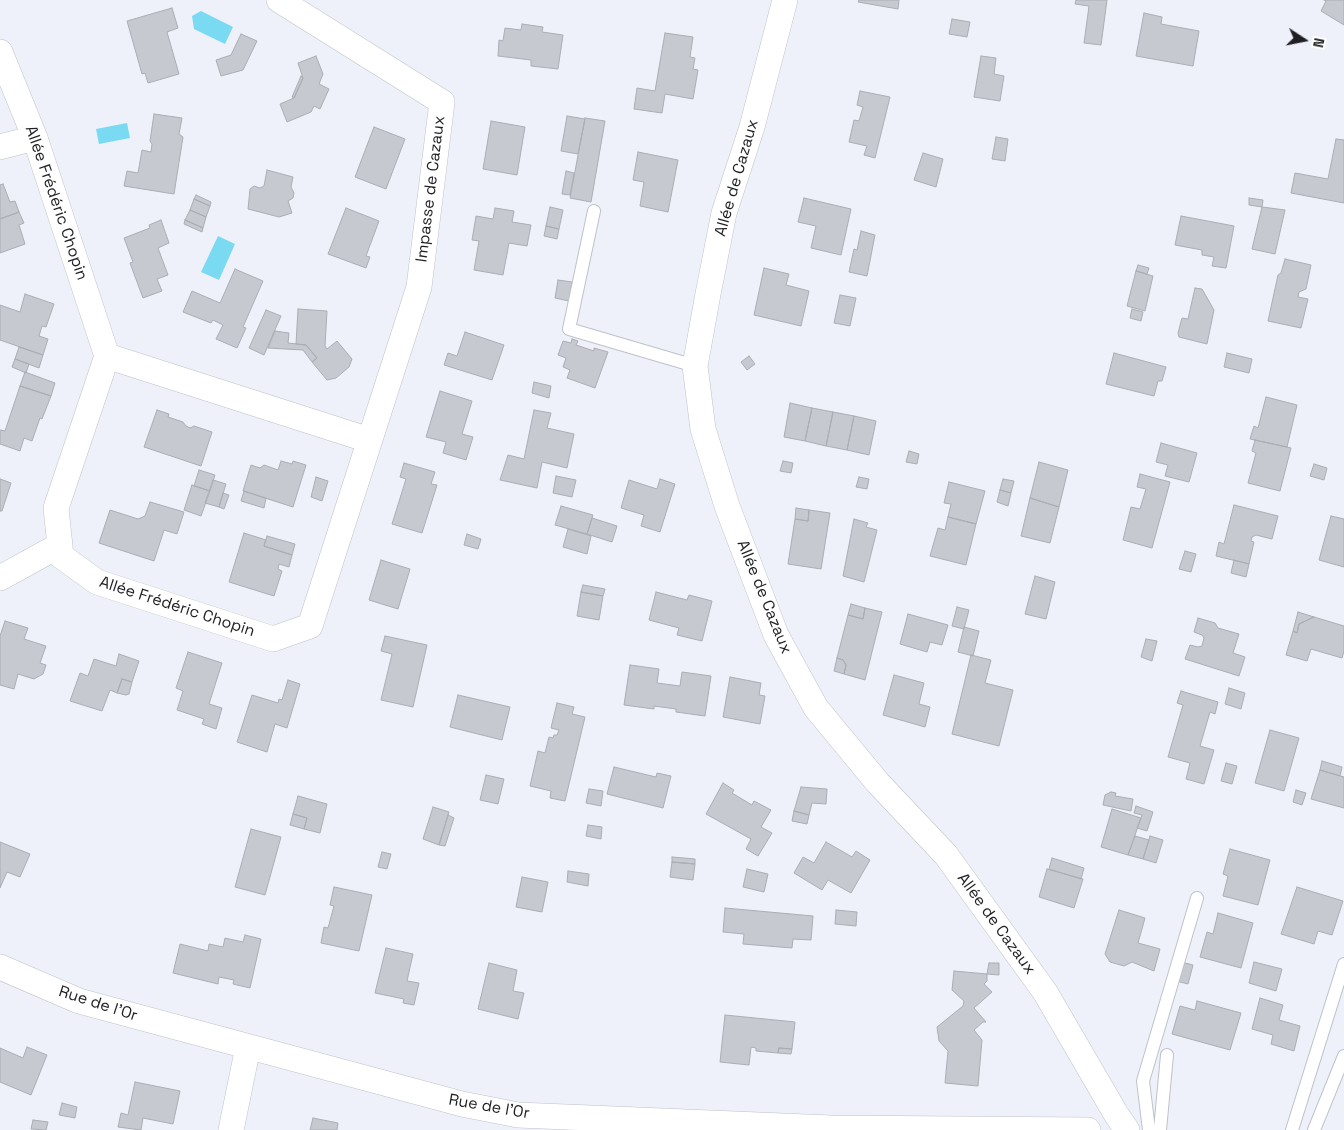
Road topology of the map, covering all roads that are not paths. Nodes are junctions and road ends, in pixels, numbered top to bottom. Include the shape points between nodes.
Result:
1 (279, 0) edge
2 (785, 0) edge
3 (0, 52) edge
4 (35, 138) junction
5 (0, 146) edge
6 (594, 211) dead end
7 (419, 287) joint
8 (108, 356) junction
9 (695, 366) junction
10 (369, 440) junction
11 (60, 545) junction
12 (0, 578) edge
13 (1197, 898) dead end
14 (1344, 964) edge
15 (0, 967) edge
16 (248, 1047) junction
17 (1167, 1055) dead end
18 (1344, 1056) edge
19 (831, 1129) edge
20 (231, 1130) edge
21 (960, 1130) edge
22 (994, 1130) edge
23 (1052, 1130) edge
24 (1088, 1130) edge
25 (1127, 1130) edge
26 (1149, 1130) edge
27 (1160, 1130) edge
28 (1292, 1130) edge
29 (1314, 1130) edge

1 - 7 street, Impasse de Cazaux via 442,102
2 - 9 street, Allée de Cazaux via 752,127 724,214
3 - 4 street, Allée Frédéric Chopin
4 - 5 street
4 - 8 street, Allée Frédéric Chopin
6 - 9 lane via 569,329
7 - 10 street, Allée Frédéric Chopin
8 - 10 street
8 - 11 street, Allée Frédéric Chopin via 56,508
9 - 25 street, Allée de Cazaux via 703,429 727,506 776,635 816,708 878,783 946,855 1045,992
10 - 11 street, Allée Frédéric Chopin via 310,626 273,639 97,582 61,556
11 - 12 street
13 - 26 lane via 1143,1081
14 - 28 lane
15 - 16 street, Rue de l'Or via 78,1001
16 - 19 street, Rue de l'Or via 462,1104 518,1115
16 - 20 street
17 - 27 lane
18 - 29 lane
19 - 21 street, Rue de l'Or
21 - 22 street, Rue de l'Or
22 - 23 street, Rue de l'Or
23 - 24 street, Rue de l'Or

